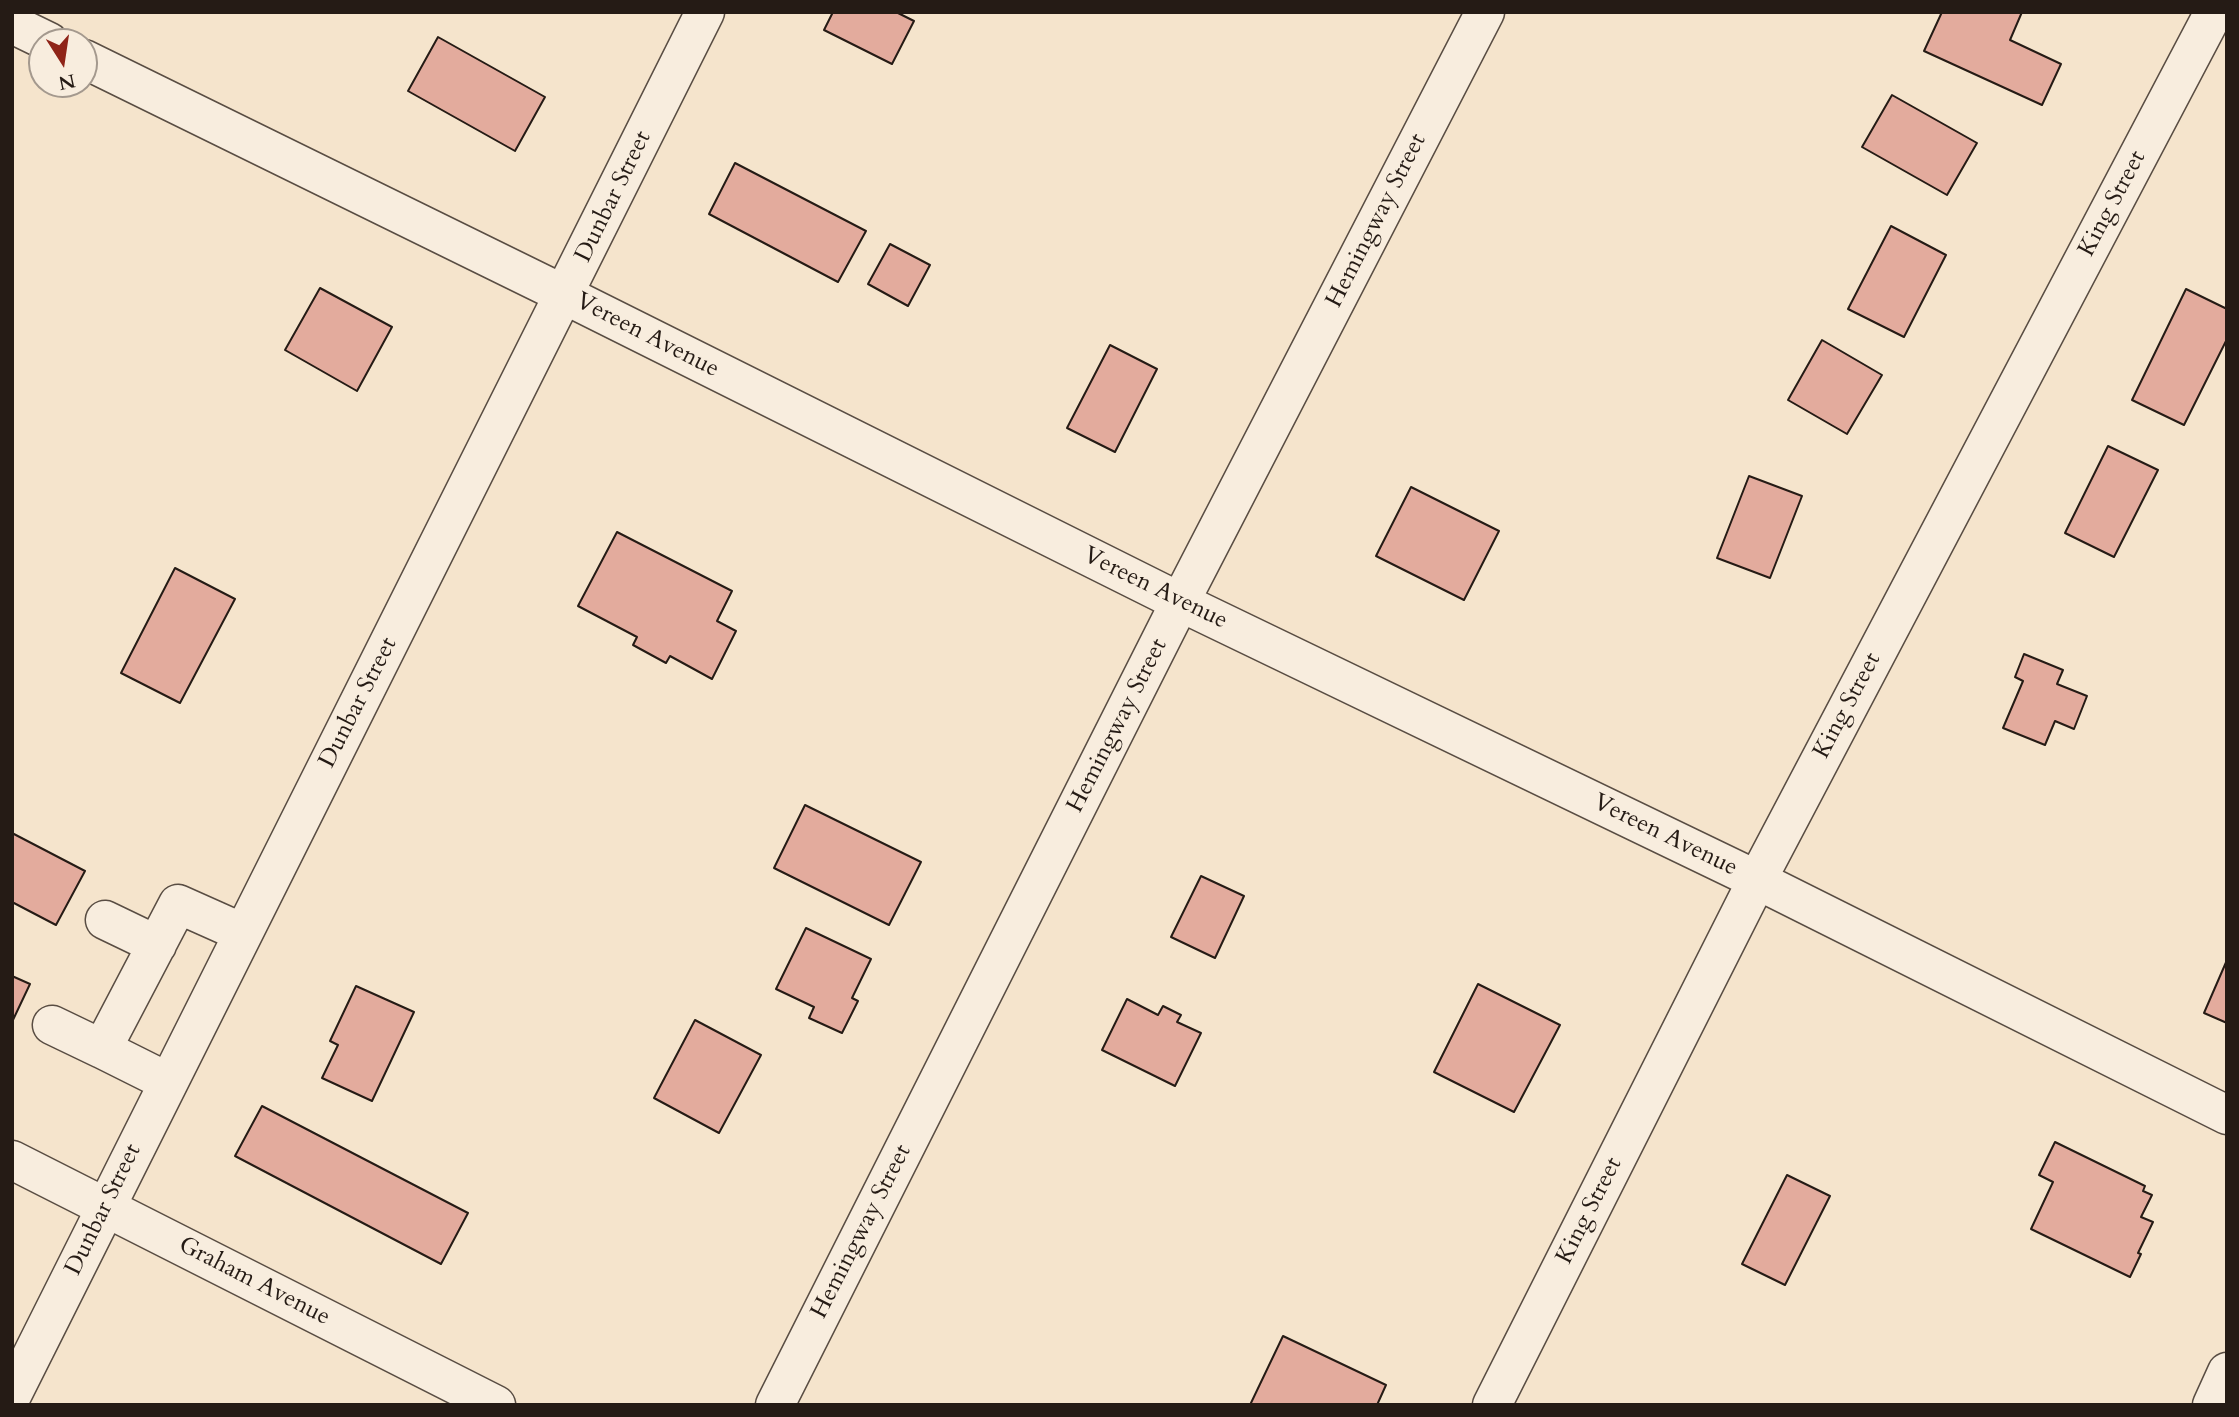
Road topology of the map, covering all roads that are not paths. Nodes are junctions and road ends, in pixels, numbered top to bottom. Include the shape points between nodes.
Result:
1 (705, 12) edge
2 (1485, 12) edge
3 (2214, 12) edge
4 (12, 24) edge
5 (28, 32) edge
6 (98, 66) edge
7 (565, 295) junction
8 (1180, 602) junction
9 (1757, 880) junction
10 (105, 920) dead end
11 (243, 933) junction
12 (157, 945) junction
13 (52, 1025) dead end
14 (102, 1049) junction
15 (168, 1082) junction
16 (2227, 1115) edge
17 (12, 1160) edge
18 (107, 1206) junction
19 (2227, 1371) edge
20 (12, 1395) edge
21 (496, 1405) edge
22 (775, 1405) edge
23 (1492, 1405) edge
24 (2211, 1405) edge

1 - 7 street, Dunbar Street
2 - 8 street, Hemingway Street
3 - 9 street, King Street
4 - 5 street
6 - 7 street, Vereen Avenue
7 - 8 street, Vereen Avenue
7 - 11 street, Dunbar Street
8 - 9 street, Vereen Avenue
8 - 22 street, Hemingway Street
9 - 16 street, Vereen Avenue
9 - 23 street, King Street
10 - 12 street
11 - 12 street via 178,904
11 - 15 street, Dunbar Street
12 - 14 street
13 - 14 street
14 - 15 street
15 - 18 street, Dunbar Street
17 - 18 street, Graham Avenue
18 - 20 street, Dunbar Street
18 - 21 street, Graham Avenue
19 - 24 street

